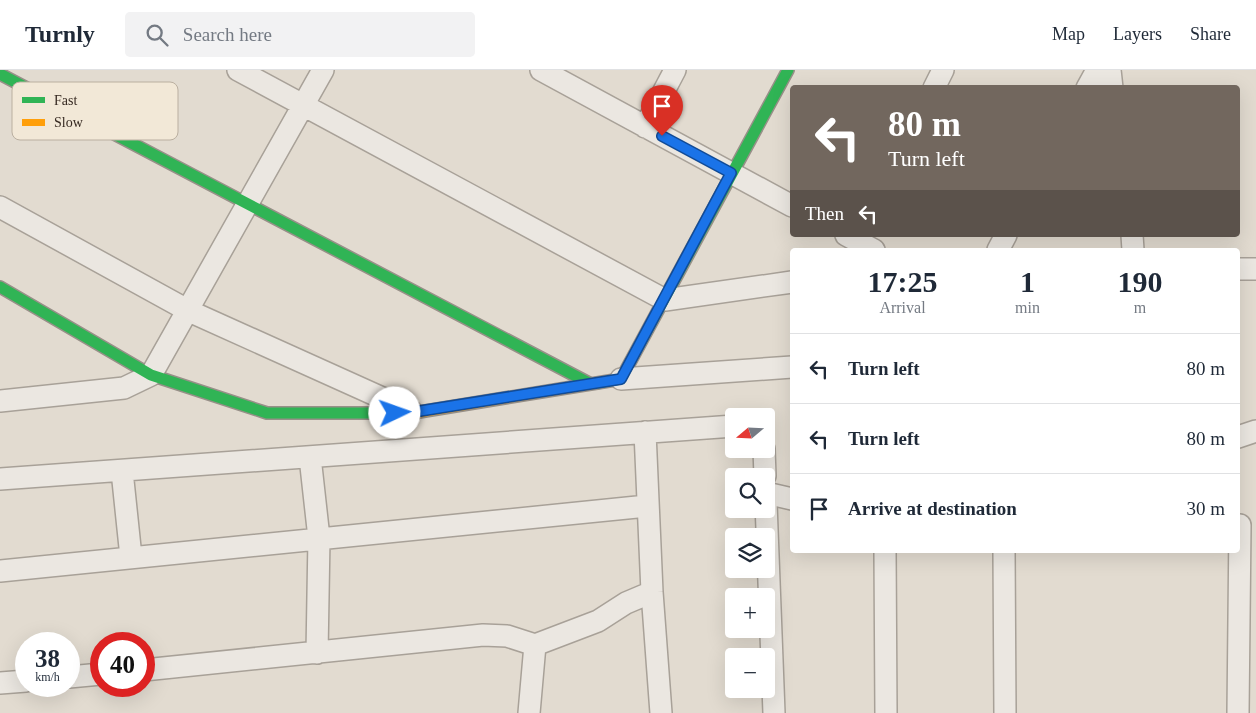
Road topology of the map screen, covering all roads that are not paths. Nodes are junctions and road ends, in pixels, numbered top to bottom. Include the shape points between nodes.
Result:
1 (238, 70) edge
2 (323, 70) edge
3 (675, 70) edge
4 (788, 70) edge
5 (943, 70) edge
6 (1097, 70) edge
7 (1110, 70) edge
8 (546, 71) edge
9 (0, 74) edge
10 (15, 82) edge
11 (936, 85) edge
12 (1089, 85) edge
13 (1112, 85) edge
14 (304, 105) junction
15 (645, 127) junction
16 (125, 140) edge
17 (731, 173) junction
18 (248, 205) junction
19 (790, 205) edge
20 (0, 206) edge
21 (854, 237) edge
22 (871, 248) edge
23 (1240, 269) edge
24 (1256, 269) edge
25 (790, 282) edge
26 (0, 287) edge
27 (665, 300) junction
28 (189, 311) junction
29 (790, 366) edge
30 (151, 375) junction
31 (621, 379) junction
32 (589, 383) junction
33 (0, 401) edge
34 (414, 412) junction
35 (725, 427) edge
36 (1256, 431) edge
37 (645, 432) junction
38 (1240, 436) edge
39 (310, 457) junction
40 (122, 471) junction
41 (0, 480) edge
42 (775, 495) edge
43 (790, 499) edge
44 (647, 506) junction
45 (767, 518) edge
46 (1244, 527) edge
47 (320, 538) junction
48 (885, 553) edge
49 (1004, 553) edge
50 (131, 557) junction
51 (0, 571) edge
52 (652, 592) junction
53 (535, 645) junction
54 (317, 653) junction
55 (155, 669) edge
56 (1247, 676) edge
57 (15, 682) edge
58 (0, 683) edge
59 (530, 713) edge
60 (661, 713) edge
61 (774, 713) edge
62 (886, 713) edge
63 (1005, 713) edge
64 (1238, 713) edge

1 - 14 street
2 - 14 street
3 - 15 street
4 - 17 street
5 - 11 street
6 - 12 street
7 - 13 street
8 - 15 street
9 - 10 street
14 - 18 street
14 - 27 street
15 - 17 street
16 - 18 street
17 - 19 street
17 - 27 street
18 - 28 street
18 - 32 street
20 - 28 street
21 - 22 street
23 - 24 street
25 - 27 street
26 - 30 street
27 - 31 street
28 - 30 street
28 - 34 street
29 - 31 street
30 - 33 street via 124,388
30 - 34 street via 267,413
31 - 32 street
32 - 34 street
35 - 37 street
36 - 38 street
37 - 39 street
37 - 44 street
39 - 40 street
39 - 47 street
40 - 41 street
40 - 50 street
42 - 43 street
44 - 47 street
44 - 52 street
45 - 61 street
46 - 56 street
47 - 50 street
47 - 54 street
48 - 62 street
49 - 63 street
50 - 51 street
52 - 53 street via 626,603 598,621
52 - 60 street
53 - 54 street via 507,636 483,635
53 - 59 street
54 - 55 street
56 - 64 street
57 - 58 street

